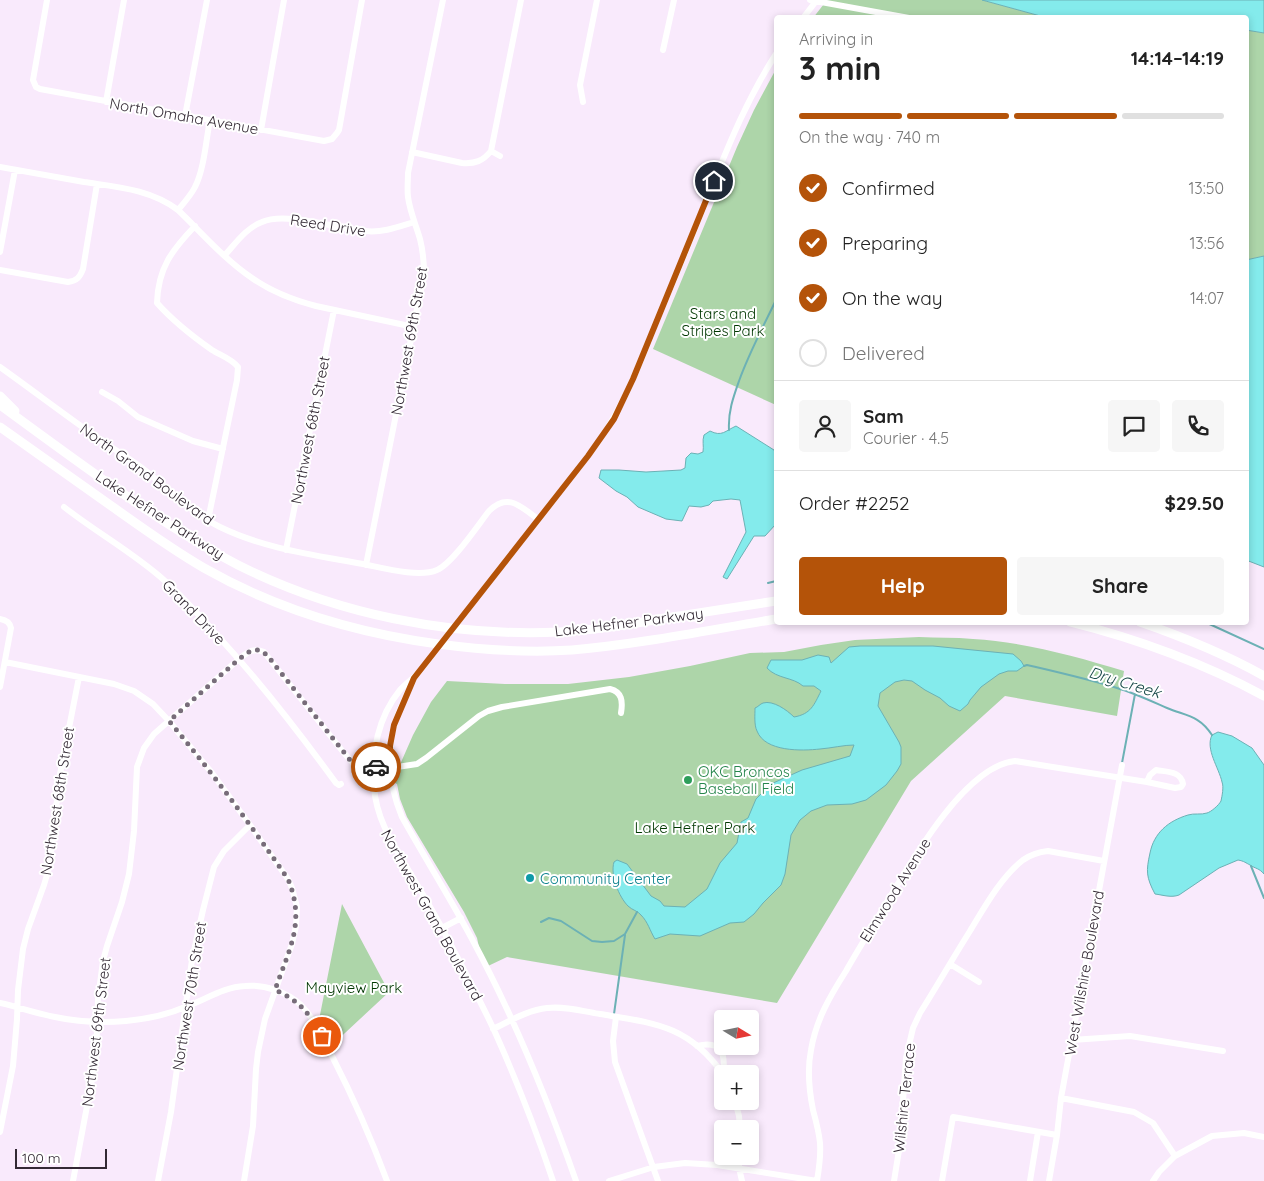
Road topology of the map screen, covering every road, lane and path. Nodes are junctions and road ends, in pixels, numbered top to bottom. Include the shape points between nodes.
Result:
1 (47, 0) edge
2 (124, 0) edge
3 (207, 0) edge
4 (284, 0) edge
5 (362, 0) edge
6 (443, 0) edge
7 (521, 0) edge
8 (597, 0) edge
9 (674, 0) edge
10 (815, 0) edge
11 (805, 15) edge
12 (893, 15) edge
13 (664, 50) dead end
14 (774, 57) edge
15 (106, 102) junction
16 (584, 102) dead end
17 (185, 116) junction
18 (210, 120) junction
19 (261, 130) junction
20 (491, 151) junction
21 (412, 152) junction
22 (500, 156) dead end
23 (0, 167) edge
24 (15, 170) junction
25 (97, 184) junction
26 (178, 210) junction
27 (414, 222) junction
28 (195, 226) junction
29 (0, 252) edge
30 (224, 255) junction
31 (0, 270) edge
32 (334, 310) junction
33 (414, 327) junction
34 (0, 368) edge
35 (102, 392) dead end
36 (0, 396) edge
37 (0, 405) edge
38 (0, 427) edge
39 (33, 430) junction
40 (223, 450) junction
41 (64, 507) dead end
42 (538, 519) junction
43 (208, 520) junction
44 (286, 550) junction
45 (366, 565) junction
46 (774, 601) edge
47 (0, 619) edge
48 (774, 619) edge
49 (1081, 625) edge
50 (1149, 625) edge
51 (239, 659) junction
52 (5, 662) junction
53 (416, 675) junction
54 (1264, 676) edge
55 (79, 677) junction
56 (0, 687) edge
57 (1264, 696) edge
58 (621, 713) dead end
59 (169, 721) junction
60 (1122, 765) dead end
61 (373, 767) junction
62 (390, 767) junction
63 (1119, 778) junction
64 (1147, 782) junction
65 (341, 784) dead end
66 (250, 825) junction
67 (1104, 861) junction
68 (461, 918) junction
69 (442, 928) junction
70 (950, 964) junction
71 (979, 982) dead end
72 (275, 990) junction
73 (0, 1003) edge
74 (17, 1006) junction
75 (186, 1007) junction
76 (616, 1017) junction
77 (512, 1020) junction
78 (97, 1022) junction
79 (493, 1029) junction
80 (1072, 1040) junction
81 (697, 1046) junction
82 (1223, 1051) dead end
83 (716, 1065) edge
84 (724, 1065) edge
85 (1061, 1098) junction
86 (0, 1132) edge
87 (1038, 1132) junction
88 (1057, 1135) junction
89 (1264, 1137) edge
90 (1175, 1156) junction
91 (654, 1167) junction
92 (739, 1168) junction
93 (73, 1181) edge
94 (158, 1181) edge
95 (244, 1181) edge
96 (386, 1181) edge
97 (554, 1181) edge
98 (576, 1181) edge
99 (610, 1181) edge
100 (658, 1181) edge
101 (742, 1181) edge
102 (817, 1181) edge
103 (894, 1181) edge
104 (942, 1181) edge
105 (1030, 1181) edge
106 (1049, 1181) edge
107 (1153, 1181) edge

1 - 15 street, North Omaha Avenue via 33,80 36,87
2 - 15 street
3 - 17 street
4 - 19 street
5 - 19 street, North Omaha Avenue via 338,133 324,141
6 - 21 street, Northwest 69th Street
7 - 20 street
8 - 16 street via 580,85
9 - 13 street
10 - 11 street
10 - 12 street
14 - 42 street, Northwest Grand Boulevard via 738,124 619,409 596,445
15 - 17 street, North Omaha Avenue
17 - 18 street, North Omaha Avenue
18 - 19 street, North Omaha Avenue
18 - 26 street via 197,183
20 - 21 street via 478,162 469,163
20 - 22 street
21 - 27 street, Northwest 69th Street via 408,197
23 - 24 street
24 - 25 street
24 - 29 street
25 - 26 street via 145,193
25 - 31 street via 83,269 76,280 68,282
26 - 28 street
27 - 30 street, Reed Drive via 373,232 272,219 247,231
27 - 33 street, Northwest 69th Street via 422,248 424,274
28 - 30 street
28 - 40 street via 166,262 157,303 192,336 238,367
30 - 32 street via 251,278 278,293
32 - 33 street
32 - 44 street, Northwest 68th Street
33 - 45 street, Northwest 69th Street
34 - 43 street, North Grand Boulevard
35 - 40 street via 138,417
36 - 39 highway
37 - 39 highway, Lake Hefner Parkway
38 - 48 highway, Lake Hefner Parkway via 204,568 280,604 361,630 465,648 572,650
39 - 46 highway, Lake Hefner Parkway via 150,513 238,565 340,606 386,618 492,632 561,632
40 - 43 street
41 - 51 street, Grand Drive via 167,582
42 - 45 street, North Grand Boulevard via 516,503 501,502 489,511 449,562 436,571 419,574
42 - 53 street, Northwest Grand Boulevard
43 - 44 street, North Grand Boulevard via 236,534
44 - 45 street, North Grand Boulevard
47 - 52 street via 11,624
49 - 57 highway via 1174,654
50 - 54 highway
51 - 59 street, Northwest 69th Street
51 - 61 street via 253,650 264,652 350,760 357,765
51 - 65 street, Grand Drive via 336,784
52 - 55 street
52 - 56 street
53 - 61 street, Northwest Grand Boulevard via 400,690 385,715 378,732
53 - 62 street, Northwest Grand Boulevard via 394,725
55 - 59 street via 134,691
55 - 74 street, Northwest 68th Street via 60,774 49,868 23,948
58 - 62 street via 620,695 610,689 494,708 417,764
59 - 66 street
59 - 78 street, Northwest 69th Street via 148,741 138,761 129,874 103,961
60 - 63 street, West Wilshire Boulevard
61 - 62 street
61 - 69 street, Northwest Grand Boulevard via 375,798 383,826
62 - 68 street, Northwest Grand Boulevard via 402,817
63 - 64 street, Elmwood Avenue
63 - 67 street, West Wilshire Boulevard
63 - 102 street, Elmwood Avenue via 1008,761 995,766 976,781 936,824 830,998 816,1028 809,1074 821,1146
64 - 64 street, Elmwood Avenue via 1156,770 1179,774 1183,784 1175,788
66 - 72 street via 288,879 297,907 292,944
66 - 75 street, Northwest 70th Street via 224,851 214,867 192,960
67 - 70 street, Wilshire Terrace via 1048,851 1024,859 998,888
67 - 80 street, West Wilshire Boulevard
68 - 69 street
68 - 77 street, Northwest Grand Boulevard
69 - 79 street, Northwest Grand Boulevard
70 - 71 street
70 - 103 street, Wilshire Terrace via 920,1013 908,1043
72 - 75 street via 256,986 236,987
72 - 95 street via 258,1052 253,1126
72 - 96 street via 294,999 314,1022 345,1081
73 - 74 street
74 - 78 street via 62,1019
74 - 86 street, Northwest 68th Street via 13,1066
75 - 78 street via 127,1021
75 - 94 street, Northwest 70th Street
76 - 77 street via 545,1008
76 - 81 street via 664,1026
76 - 91 street via 615,1062
77 - 79 street
77 - 98 street, Northwest Grand Boulevard
78 - 93 street, Northwest 69th Street via 96,1058
79 - 97 street, Northwest Grand Boulevard
80 - 82 street via 1130,1036
80 - 85 street, West Wilshire Boulevard
81 - 83 street
81 - 84 street via 710,1044 719,1048
85 - 88 street, West Wilshire Boulevard
85 - 90 street via 1134,1112 1153,1123
87 - 88 street
87 - 104 street via 953,1118
87 - 105 street
88 - 106 street, West Wilshire Boulevard
89 - 90 street via 1244,1133 1212,1136
90 - 107 street
91 - 92 street via 685,1163
91 - 99 street
91 - 100 street
92 - 101 street
92 - 102 street

